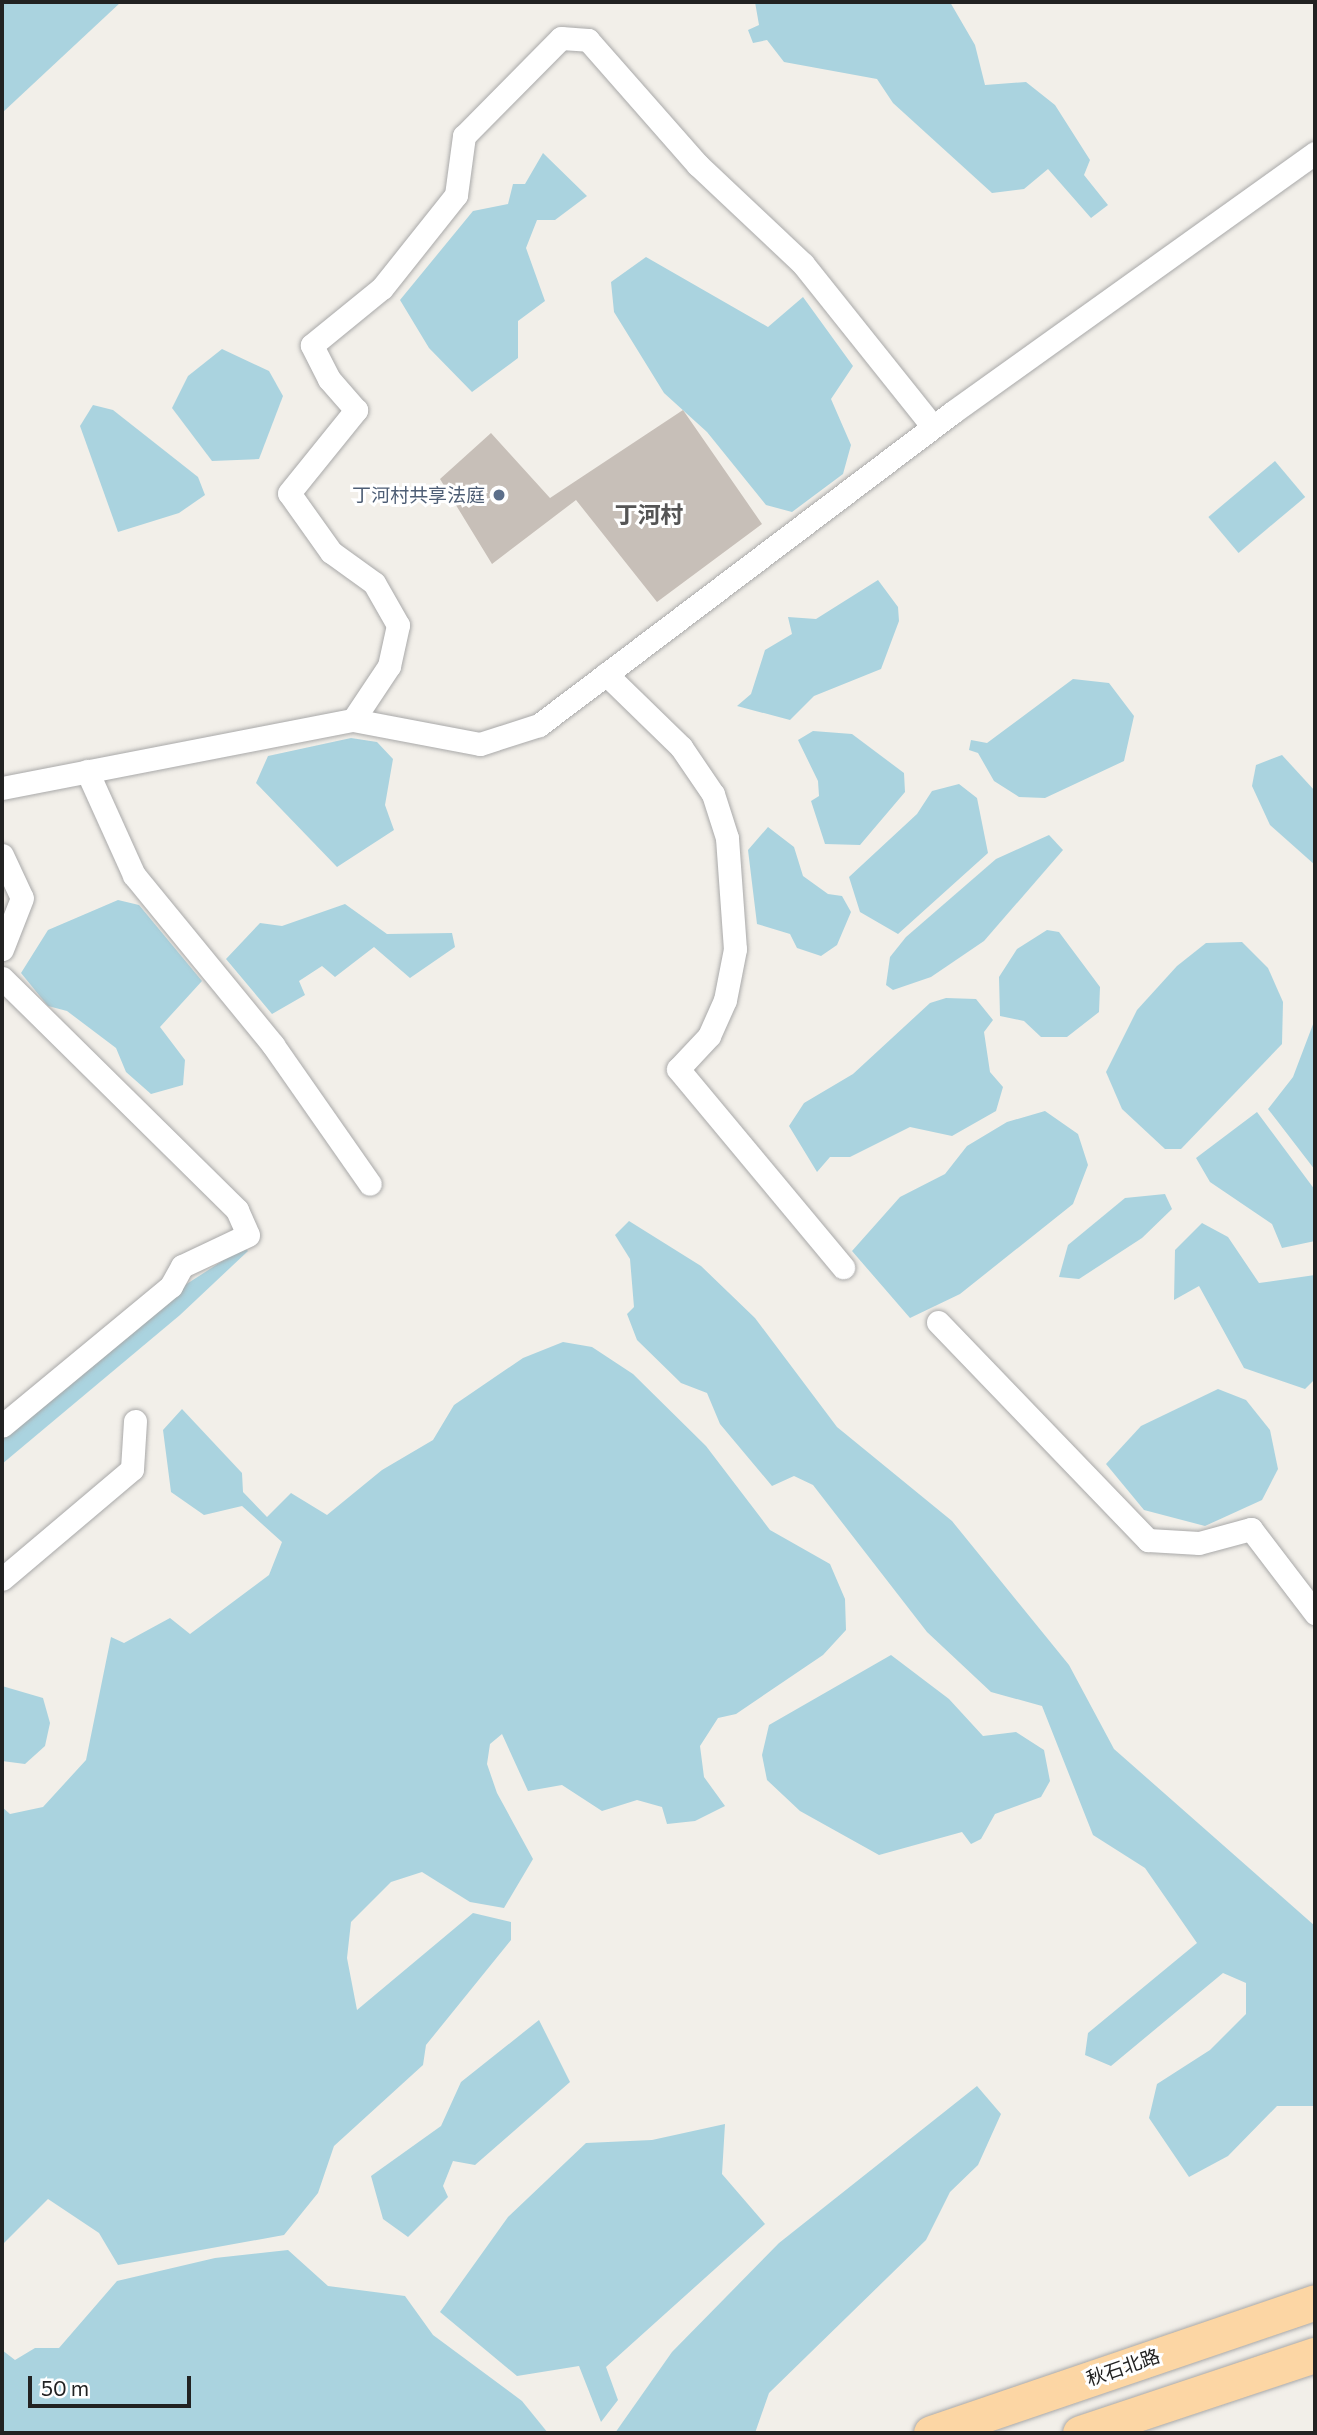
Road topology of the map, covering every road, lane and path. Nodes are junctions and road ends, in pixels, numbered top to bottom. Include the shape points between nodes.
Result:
1 (1315, 153) edge
2 (933, 427) junction
3 (606, 674) junction
4 (354, 720) junction
5 (87, 771) junction
6 (2, 788) edge
7 (2, 855) edge
8 (2, 949) edge
9 (2, 978) edge
10 (370, 1184) dead end
11 (843, 1267) dead end
12 (938, 1322) dead end
13 (135, 1421) dead end
14 (2, 1426) edge
15 (2, 1579) edge
16 (1315, 1612) edge
17 (1315, 2302) edge
18 (1315, 2355) edge
19 (1136, 2424) edge
20 (931, 2433) edge
21 (1080, 2433) edge

1 - 2 street
2 - 3 street
2 - 4 street via 803,264 698,165 588,40 561,38 464,136 456,195 390,278 312,345 329,379 356,410 289,493 331,552 374,583 398,625 389,666
3 - 4 street via 539,725 480,744
3 - 11 street via 681,747 713,794 727,838 735,949 725,1000 709,1036 678,1069
4 - 5 street
5 - 6 street
5 - 10 street via 134,875 273,1045
7 - 8 street via 22,898
9 - 14 street via 237,1210 248,1235 182,1266 171,1286
12 - 16 street via 1148,1540 1199,1544 1251,1529
13 - 15 street via 132,1469
17 - 20 main road, 秋石北路
18 - 19 main road
19 - 21 main road

